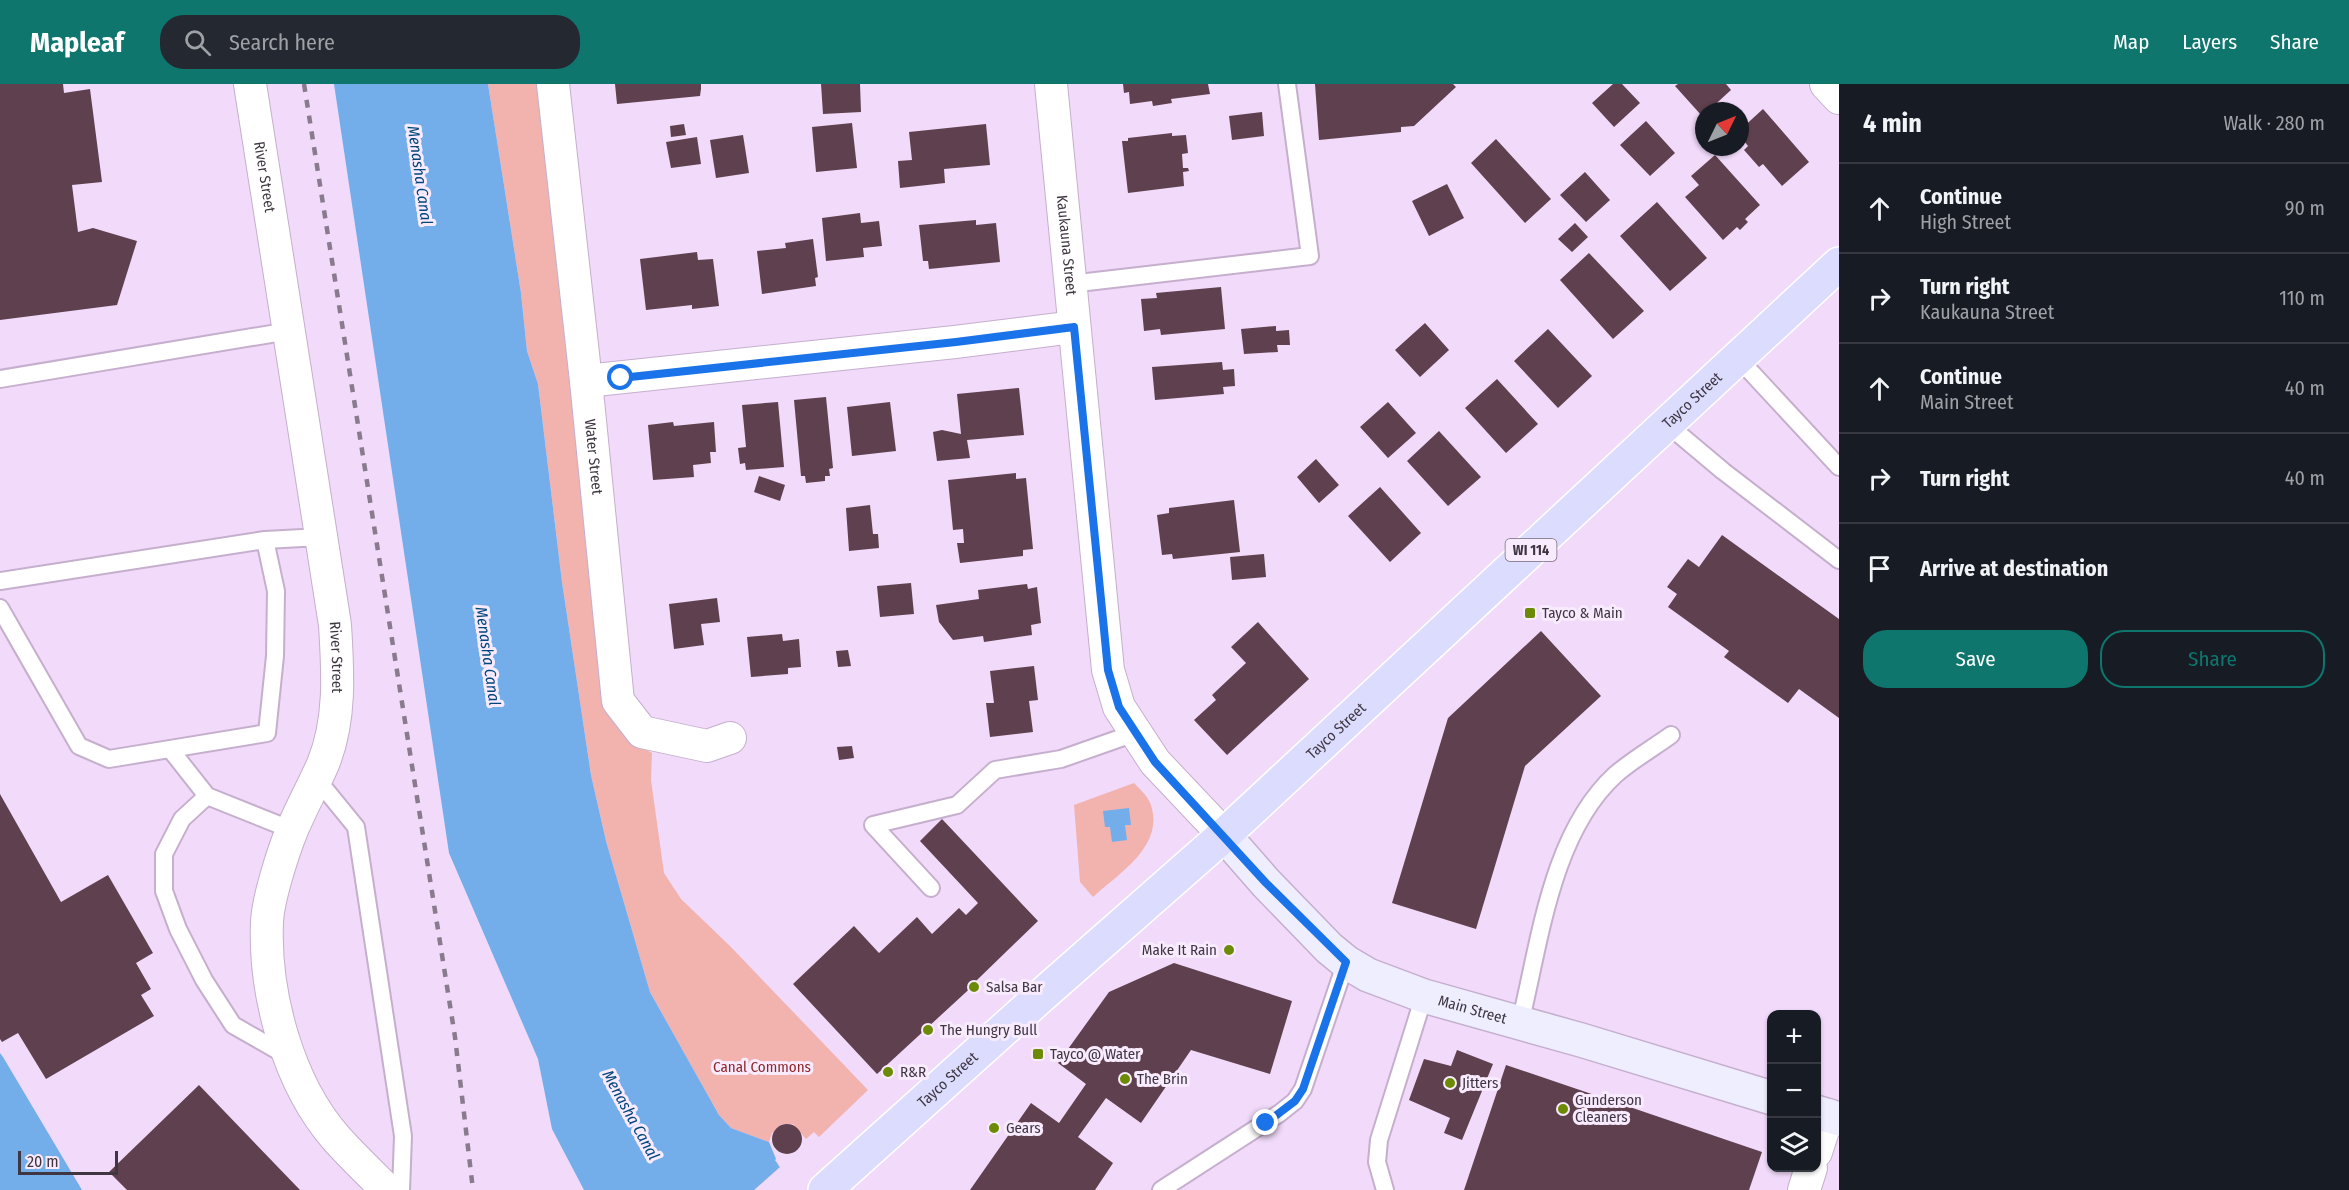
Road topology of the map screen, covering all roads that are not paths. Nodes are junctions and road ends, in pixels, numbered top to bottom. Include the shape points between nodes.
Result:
1 (250, 84) edge
2 (553, 84) edge
3 (1051, 84) edge
4 (1287, 84) edge
5 (1826, 84) edge
6 (1839, 98) edge
7 (1839, 264) edge
8 (1070, 284) junction
9 (1074, 327) junction
10 (289, 331) junction
11 (1737, 357) junction
12 (0, 379) edge
13 (586, 381) junction
14 (1667, 424) junction
15 (1839, 467) edge
16 (321, 537) junction
17 (265, 540) junction
18 (1839, 560) edge
19 (0, 581) edge
20 (0, 608) edge
21 (1135, 733) junction
22 (1671, 735) dead end
23 (730, 738) dead end
24 (170, 749) junction
25 (316, 778) junction
26 (207, 796) junction
27 (292, 830) junction
28 (1224, 835) junction
29 (931, 888) dead end
30 (1346, 962) junction
31 (1424, 996) junction
32 (1520, 1023) junction
33 (289, 1057) junction
34 (1767, 1097) edge
35 (1828, 1115) edge
36 (1821, 1137) edge
37 (1809, 1172) edge
38 (837, 1179) edge
39 (387, 1190) edge
40 (401, 1190) edge
41 (1161, 1190) edge
42 (1385, 1190) edge
43 (1804, 1190) edge

1 - 10 street, River Street
2 - 13 street, Water Street
3 - 8 street, Kaukauna Street
4 - 8 lane via 1310,256
5 - 6 street
7 - 11 main road, Tayco Street / WI 114
8 - 9 street, Kaukauna Street
9 - 13 street
9 - 21 street, Kaukauna Street via 1108,670 1119,707
10 - 12 lane
10 - 16 street, River Street
11 - 14 main road, Tayco Street / WI 114
11 - 15 lane
13 - 23 street, Water Street via 618,701 642,732 707,746
14 - 18 lane
14 - 28 main road, Tayco Street / WI 114
16 - 17 lane
16 - 25 street, River Street via 338,674 335,715
17 - 19 lane
17 - 24 lane via 276,591 275,656 267,733
20 - 24 lane via 79,746 109,759
21 - 28 street, Kaukauna Street via 1155,762
21 - 29 lane via 1061,759 995,770 957,805 873,825
22 - 32 lane via 1615,775 1581,816 1547,902
24 - 26 lane
25 - 27 street, River Street
25 - 40 lane via 356,827 402,1137
26 - 27 lane
26 - 33 lane via 182,819 164,855 164,891 204,980 233,1025
27 - 33 street, River Street via 267,921 277,1019
28 - 30 main road, Main Street
28 - 38 main road, Tayco Street / WI 114
30 - 31 main road, Main Street via 1368,975
30 - 41 lane via 1303,1089 1295,1101
31 - 32 main road, Main Street
31 - 42 lane via 1378,1140 1377,1162
32 - 34 main road, Main Street
33 - 39 street, River Street via 314,1108 335,1137
35 - 36 street
37 - 43 street

